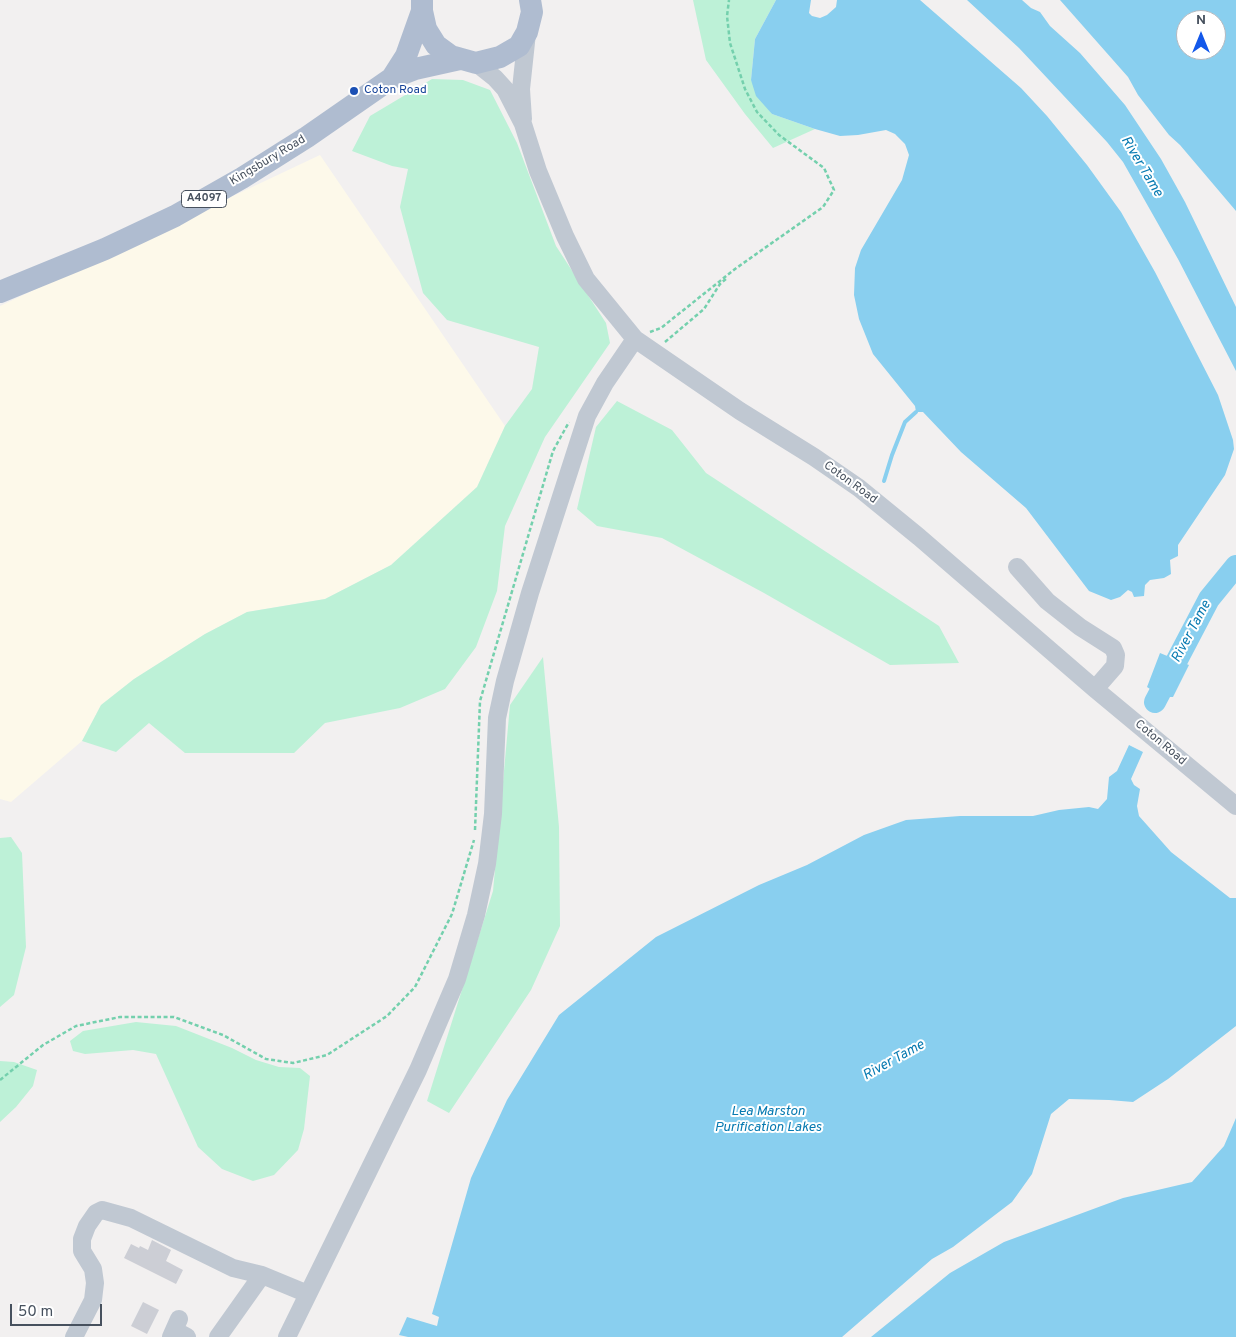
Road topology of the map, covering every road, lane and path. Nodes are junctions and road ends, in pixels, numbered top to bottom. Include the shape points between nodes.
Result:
1 (728, 0) edge
2 (422, 5) edge
3 (531, 11) edge
4 (468, 61) junction
5 (392, 78) junction
6 (523, 124) junction
7 (735, 269) junction
8 (0, 292) edge
9 (635, 339) junction
10 (653, 351) junction
11 (572, 417) dead end
12 (1017, 567) dead end
13 (1095, 689) junction
14 (1236, 806) edge
15 (0, 1080) edge
16 (262, 1275) junction
17 (308, 1294) junction
18 (74, 1337) edge
19 (218, 1337) edge
20 (286, 1337) edge

1 - 7 path via 730,43 745,89 757,112 779,135 824,168 834,190 823,207
2 - 4 main road via 426,29 436,45 451,56
2 - 5 main road, A4097 via 406,56
3 - 4 main road via 519,46 500,57
3 - 6 street, Coton Road via 521,89
4 - 5 main road, A4097 via 421,67
4 - 6 street, Coton Road via 495,78 505,89
5 - 8 main road, Kingsbury Road / A4097 via 307,137 175,216 105,250
6 - 9 street, Coton Road via 538,171 586,279
7 - 9 path via 661,328
7 - 10 path via 720,284 704,309
9 - 10 street, Coton Road
9 - 17 street via 587,416 505,681 497,718 493,814 487,864 457,979 418,1070
10 - 13 street, Coton Road via 859,488
11 - 15 path via 553,451 480,701 475,839 452,914 415,986 387,1016 326,1055 293,1063 266,1059 223,1035 174,1017 120,1017 76,1026 43,1046
12 - 13 street via 1047,601 1113,648 1115,666
13 - 14 street, Coton Road
16 - 17 street
16 - 18 street via 233,1268 130,1218 102,1210 96,1213 82,1239 82,1251 93,1269 95,1283 93,1300
16 - 19 street
17 - 20 street

